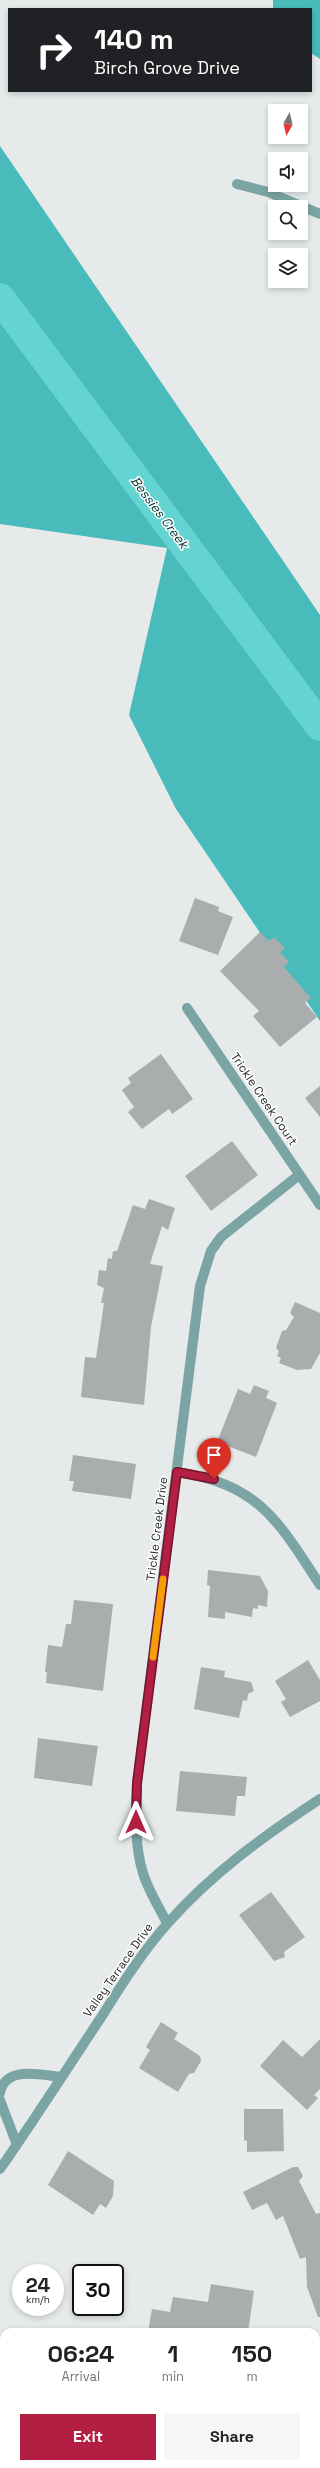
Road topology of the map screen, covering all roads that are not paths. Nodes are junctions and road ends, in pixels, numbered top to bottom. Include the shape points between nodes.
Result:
1 (237, 184) dead end
2 (320, 214) edge
3 (188, 1008) dead end
4 (299, 1175) junction
5 (320, 1205) edge
6 (177, 1472) junction
7 (318, 1579) edge
8 (320, 1799) edge
9 (167, 1923) junction
10 (61, 2077) junction
11 (0, 2093) edge
12 (0, 2100) edge
13 (17, 2145) junction
14 (0, 2169) edge

1 - 2 street via 268,192
3 - 4 street, Trickle Creek Court
4 - 5 street, Trickle Creek Court
4 - 6 street, Trickle Creek Drive via 235,1223 211,1251 200,1286
6 - 7 street via 226,1483 249,1496 269,1512
6 - 9 street, Trickle Creek Drive via 137,1783 136,1809 136,1836 143,1874
8 - 9 street, Valley Terrace Drive via 277,1827 234,1860
9 - 10 street, Valley Terrace Drive via 132,1968
10 - 11 street via 19,2073 8,2078 1,2086
10 - 13 street, Valley Terrace Drive
12 - 13 street
13 - 14 street, Valley Terrace Drive

